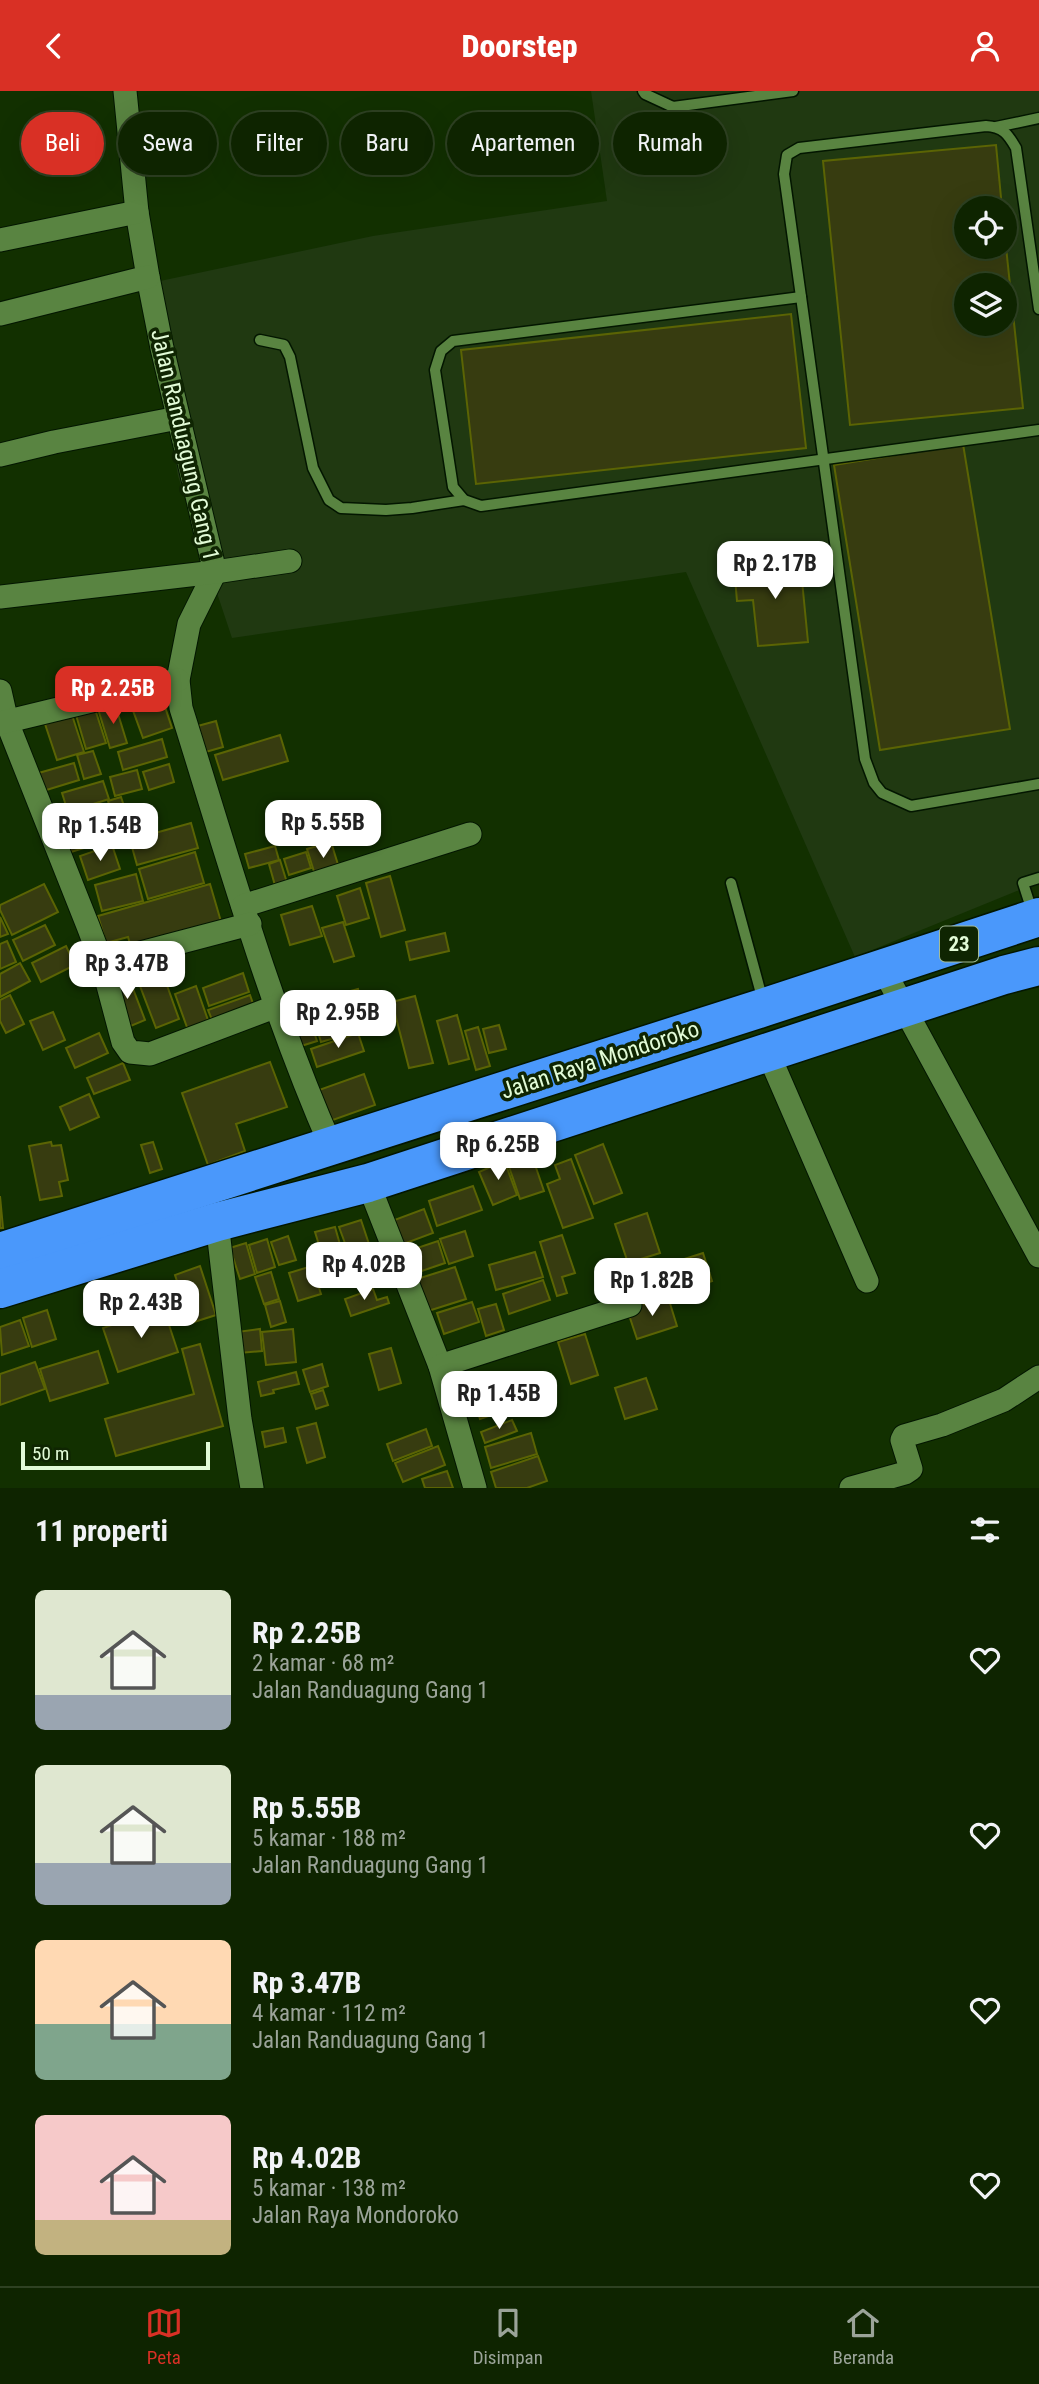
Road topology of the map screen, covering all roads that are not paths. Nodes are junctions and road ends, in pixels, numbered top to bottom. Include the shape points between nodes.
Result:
1 (125, 91) edge
2 (643, 91) edge
3 (793, 91) edge
4 (1039, 118) edge
5 (996, 127) junction
6 (137, 212) junction
7 (0, 240) edge
8 (148, 277) junction
9 (801, 297) junction
10 (1039, 309) edge
11 (0, 314) edge
12 (260, 340) dead end
13 (178, 418) junction
14 (1039, 430) edge
15 (0, 455) edge
16 (824, 458) junction
17 (464, 500) junction
18 (290, 561) dead end
19 (215, 572) junction
20 (0, 597) edge
21 (178, 680) junction
22 (0, 691) edge
23 (3, 723) edge
24 (1039, 783) edge
25 (470, 834) dead end
26 (1039, 878) edge
27 (731, 883) dead end
28 (247, 915) junction
29 (1037, 918) edge
30 (102, 963) junction
31 (1039, 966) edge
32 (883, 969) junction
33 (277, 1006) junction
34 (765, 1007) junction
35 (902, 1009) junction
36 (768, 1053) junction
37 (331, 1146) junction
38 (368, 1183) junction
39 (217, 1222) junction
40 (0, 1252) edge
41 (1039, 1256) edge
42 (867, 1281) dead end
43 (0, 1289) edge
44 (630, 1305) dead end
45 (440, 1366) junction
46 (1039, 1377) edge
47 (252, 1488) edge
48 (474, 1488) edge
49 (851, 1488) edge

1 - 6 street, Jalan Randuagung Gang 1
2 - 3 lane via 673,107
4 - 5 lane
5 - 9 lane via 799,148 787,155 784,174
5 - 10 lane via 1007,133 1016,148
6 - 7 street
6 - 8 street, Jalan Randuagung Gang 1
8 - 11 street
8 - 13 street, Jalan Randuagung Gang 1
9 - 16 lane
9 - 17 lane via 453,341 441,351 435,370 453,487
12 - 17 lane via 284,345 290,357 313,468 329,500 341,508 386,510
13 - 15 street
13 - 19 street, Jalan Randuagung Gang 1
14 - 16 lane
16 - 17 lane via 481,506
16 - 24 lane via 865,759 874,783 882,793 911,806
18 - 19 street
19 - 20 street
19 - 21 street, Jalan Randuagung Gang 1 via 189,624
21 - 23 street
21 - 28 street, Jalan Randuagung Gang 1 via 181,708
22 - 23 street
23 - 30 street
25 - 28 street
26 - 29 lane via 1023,883
27 - 34 lane
28 - 30 street
28 - 33 street, Jalan Randuagung Gang 1
29 - 32 highway, Jalan Raya Mondoroko / 23
30 - 33 street via 123,1042 130,1052 150,1054
31 - 35 highway, Jalan Raya Mondoroko / 23
32 - 34 highway, Jalan Raya Mondoroko / 23
32 - 35 street
33 - 37 street, Jalan Randuagung Gang 1
34 - 37 highway, Jalan Raya Mondoroko / 23
35 - 36 highway, Jalan Raya Mondoroko / 23
35 - 41 street
36 - 38 highway, Jalan Raya Mondoroko / 23
36 - 42 street
37 - 40 highway, Jalan Raya Mondoroko / 23
38 - 39 highway, Jalan Raya Mondoroko / 23
38 - 45 street
39 - 43 highway, Jalan Raya Mondoroko / 23
39 - 47 street
44 - 45 street
45 - 48 street
46 - 49 street via 1004,1400 904,1436 902,1447 911,1469

